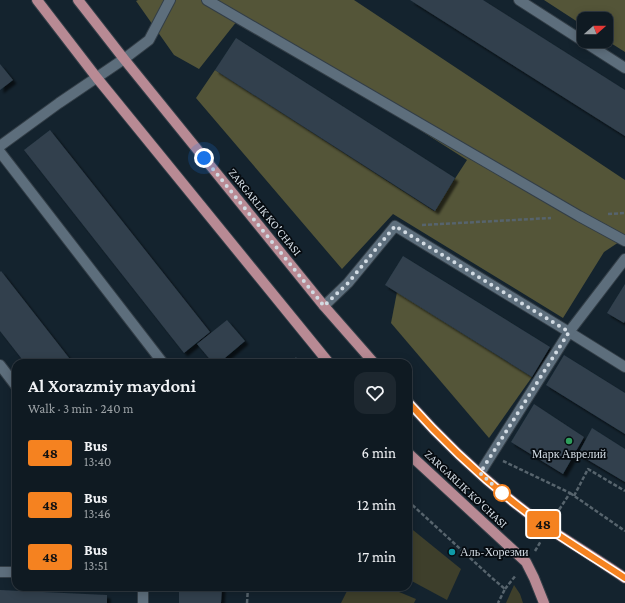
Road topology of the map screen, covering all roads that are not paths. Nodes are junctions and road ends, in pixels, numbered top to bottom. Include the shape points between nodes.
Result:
1 (37, 0) edge
2 (78, 0) edge
3 (170, 0) edge
4 (206, 0) edge
5 (519, 0) edge
6 (124, 59) junction
7 (625, 68) edge
8 (97, 78) junction
9 (0, 146) edge
10 (0, 152) edge
11 (625, 241) edge
12 (625, 259) edge
13 (324, 306) junction
14 (569, 332) junction
15 (161, 359) edge
16 (326, 359) edge
17 (370, 359) edge
18 (0, 365) edge
19 (625, 366) edge
20 (12, 381) edge
21 (412, 407) edge
22 (412, 456) edge
23 (480, 473) junction
24 (0, 572) edge
25 (12, 572) edge
26 (625, 578) edge
27 (143, 591) edge
28 (143, 603) edge
29 (544, 603) edge

1 - 8 main road
2 - 6 main road, ZARGARLIK KO'CHASI
3 - 6 lane via 149,40
4 - 11 lane
5 - 7 lane
6 - 8 lane
6 - 13 main road, ZARGARLIK KO'CHASI
8 - 9 lane
8 - 16 main road
10 - 15 lane
12 - 14 lane
13 - 14 lane via 348,283 395,226
13 - 17 main road, ZARGARLIK KO'CHASI
14 - 19 lane
14 - 23 lane
18 - 20 lane
21 - 23 main road, ZARGARLIK KO'CHASI via 431,428
22 - 29 main road, ZARGARLIK KO'CHASI via 526,562
23 - 26 main road, ZARGARLIK KO'CHASI via 548,527
24 - 25 lane
27 - 28 lane

